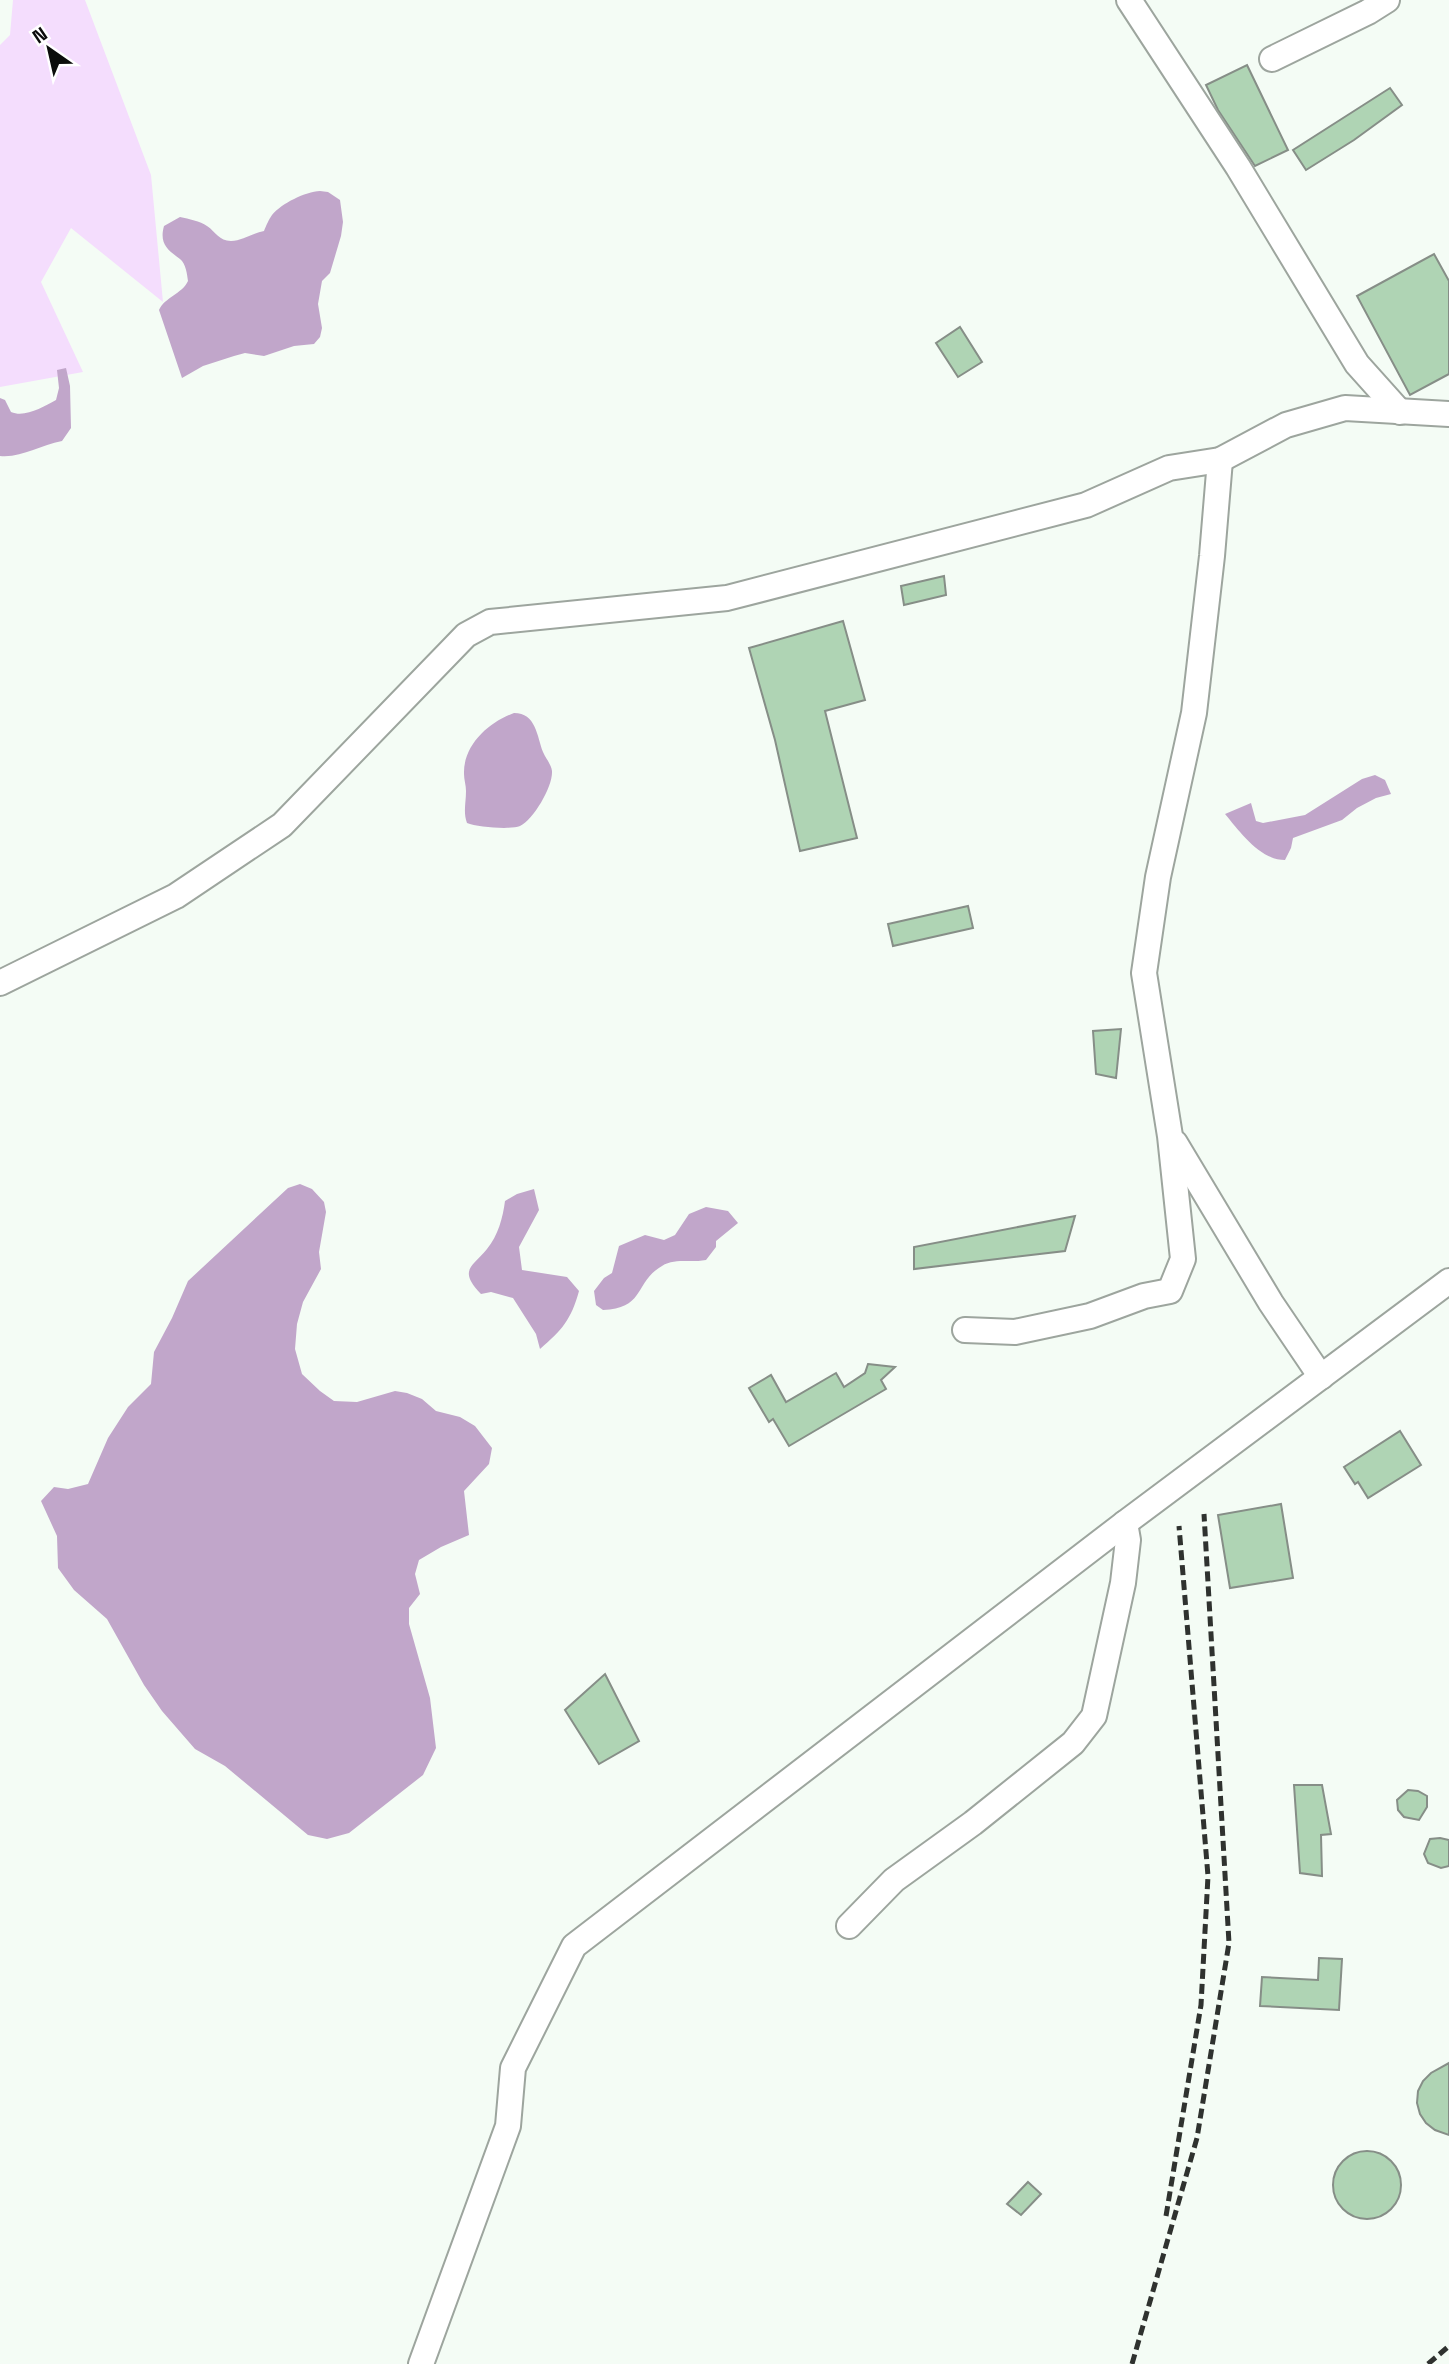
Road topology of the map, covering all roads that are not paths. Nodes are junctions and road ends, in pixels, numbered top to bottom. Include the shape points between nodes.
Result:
1 (1129, 0) edge
2 (1387, 0) edge
3 (1272, 59) dead end
4 (1400, 412) junction
5 (1449, 414) edge
6 (1220, 460) junction
7 (0, 983) edge
8 (1170, 1136) junction
9 (1449, 1281) edge
10 (965, 1329) dead end
11 (1314, 1368) junction
12 (1125, 1523) junction
13 (849, 1926) dead end
14 (421, 2364) edge

1 - 4 street via 1238,167 1357,364
2 - 3 street
4 - 5 street
4 - 6 street via 1345,408 1286,425
6 - 7 street via 1169,468 1086,506 727,598 490,622 466,635 282,825 176,897
6 - 8 street via 1194,713 1158,877 1144,973
8 - 10 street via 1183,1259 1170,1291 1090,1316 1015,1332
8 - 11 street
9 - 11 street
11 - 12 street
12 - 13 street via 1128,1540 1123,1583 1094,1716 1073,1743 894,1880
12 - 14 street via 574,1947 513,2068 508,2126

